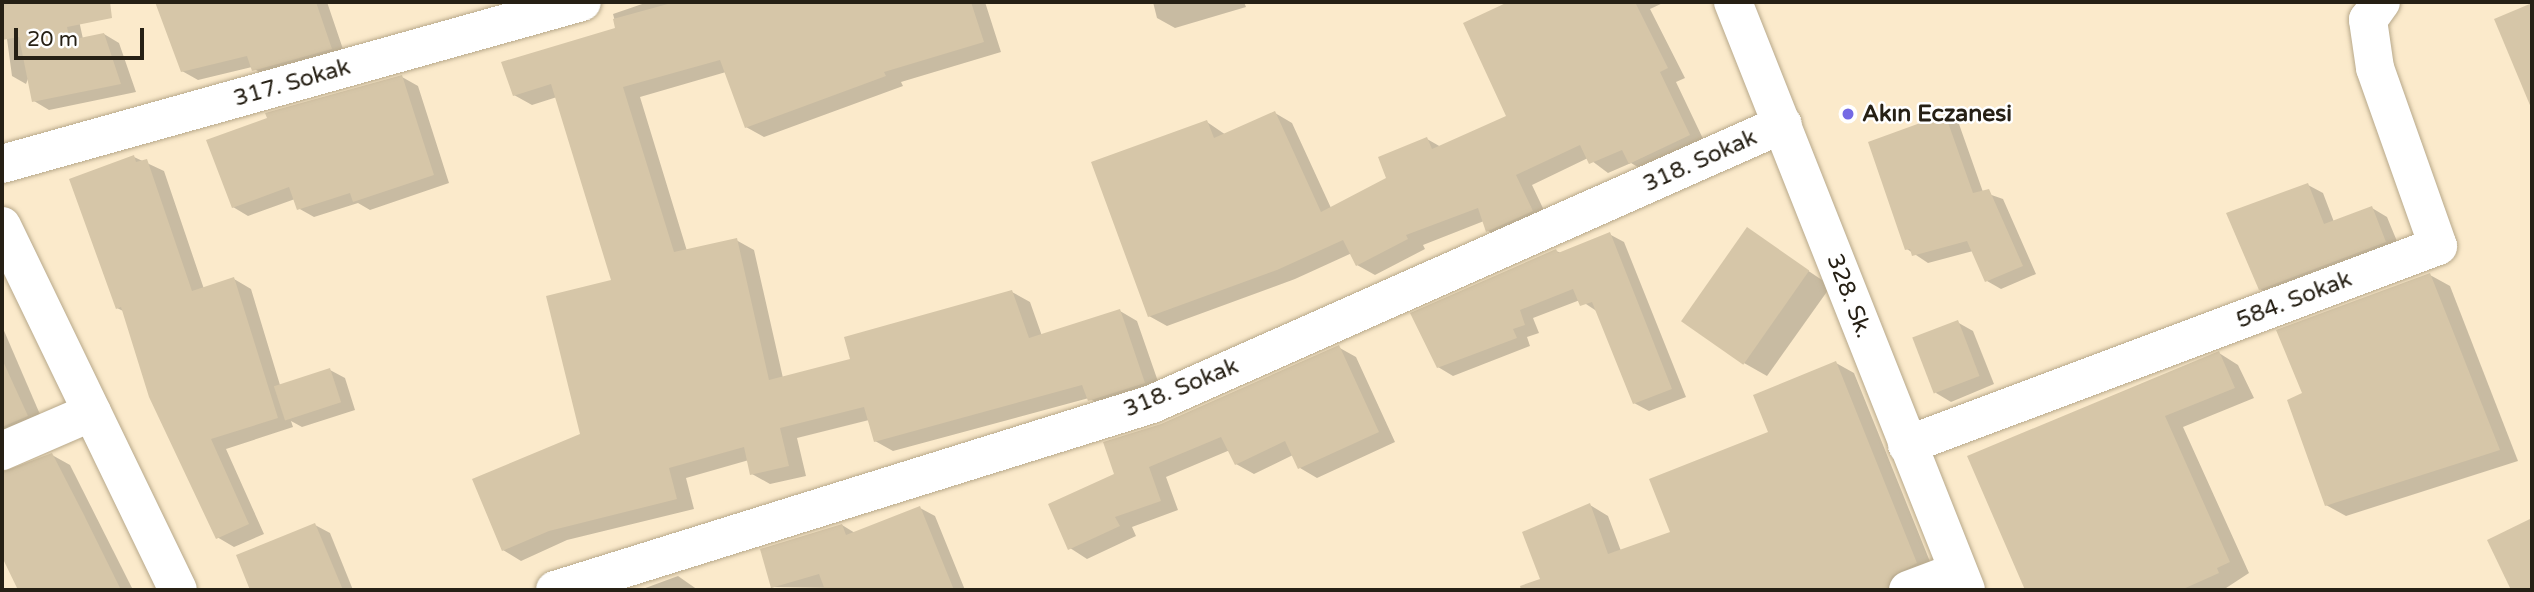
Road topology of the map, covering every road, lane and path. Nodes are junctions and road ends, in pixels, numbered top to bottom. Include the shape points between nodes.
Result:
1 (582, 2) edge
2 (1733, 2) edge
3 (2381, 2) edge
4 (1783, 124) junction
5 (2, 164) edge
6 (2, 226) edge
7 (92, 412) junction
8 (1907, 445) junction
9 (2, 451) edge
10 (1961, 581) edge
11 (178, 590) edge
12 (555, 590) edge
13 (1908, 590) edge

1 - 5 street, 317. Sokak
2 - 4 street, 328. Sk.
3 - 8 street, 584. Sokak via 2368,20 2375,68 2438,246
4 - 8 street, 328. Sk.
4 - 12 street, 318. Sokak via 1152,404
6 - 7 street
7 - 9 street
7 - 11 street
8 - 10 street, 328. Sk.
10 - 13 street

